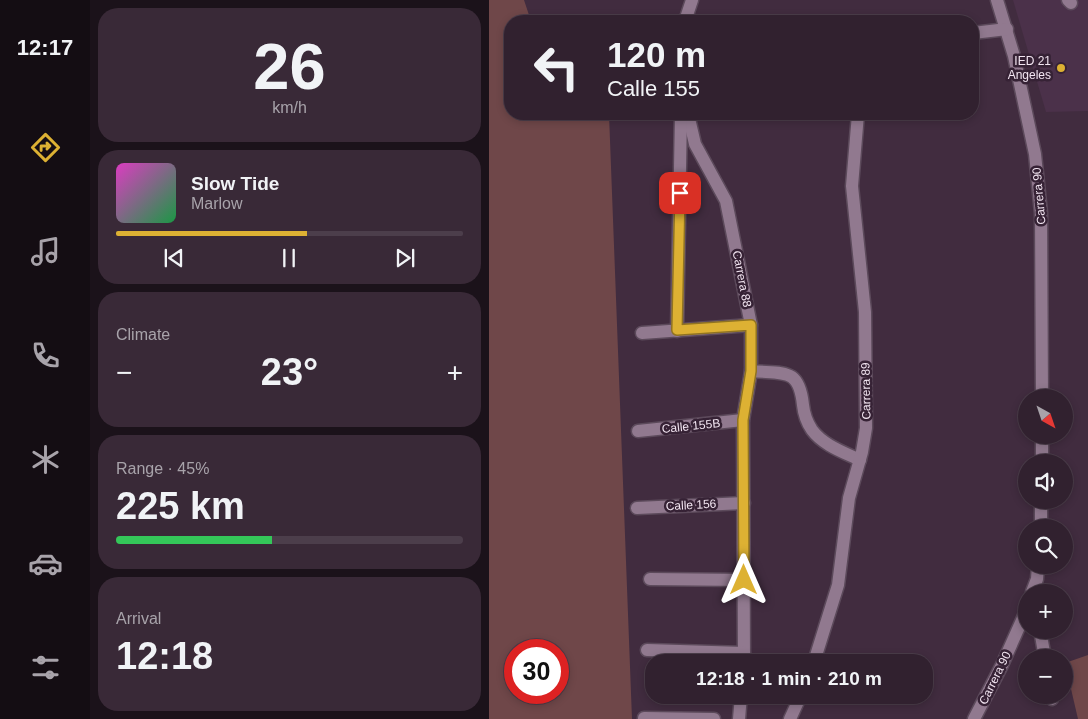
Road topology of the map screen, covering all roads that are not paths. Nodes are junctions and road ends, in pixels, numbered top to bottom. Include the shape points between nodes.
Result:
1 (692, 0) edge
2 (997, 0) edge
3 (686, 15) edge
4 (1007, 29) junction
5 (979, 32) edge
6 (681, 120) edge
7 (689, 120) edge
8 (858, 120) edge
9 (751, 325) junction
10 (677, 330) junction
11 (642, 333) dead end
12 (751, 371) junction
13 (1042, 389) edge
14 (743, 420) junction
15 (638, 431) dead end
16 (860, 460) junction
17 (744, 503) junction
18 (637, 508) dead end
19 (650, 579) dead end
20 (744, 580) junction
21 (1018, 628) edge
22 (647, 650) dead end
23 (696, 654) edge
24 (744, 654) edge
25 (816, 654) edge
26 (740, 704) edge
27 (797, 704) edge
28 (644, 718) dead end
29 (714, 719) edge
30 (739, 719) edge
31 (790, 719) edge
32 (974, 719) edge

1 - 3 street
2 - 4 street, Carrera 90
4 - 5 street
4 - 13 street, Carrera 90 via 1035,154 1041,213
6 - 10 street
7 - 9 street, Carrera 88 via 695,144 726,201
8 - 16 street, Carrera 89 via 853,192 865,312 866,428
9 - 10 street
9 - 12 street, Carrera 88
10 - 11 street
12 - 14 street, Carrera 88
12 - 16 street via 785,374 797,380 805,418 812,430 820,440
14 - 15 street, Calle 155B
14 - 17 street, Carrera 88
16 - 25 street, Carrera 89 via 849,498 838,585
17 - 18 street, Calle 156
17 - 20 street, Carrera 88
19 - 20 street
20 - 24 street, Carrera 88
21 - 32 street, Carrera 90
22 - 23 street
26 - 30 street
27 - 31 street
28 - 29 street

